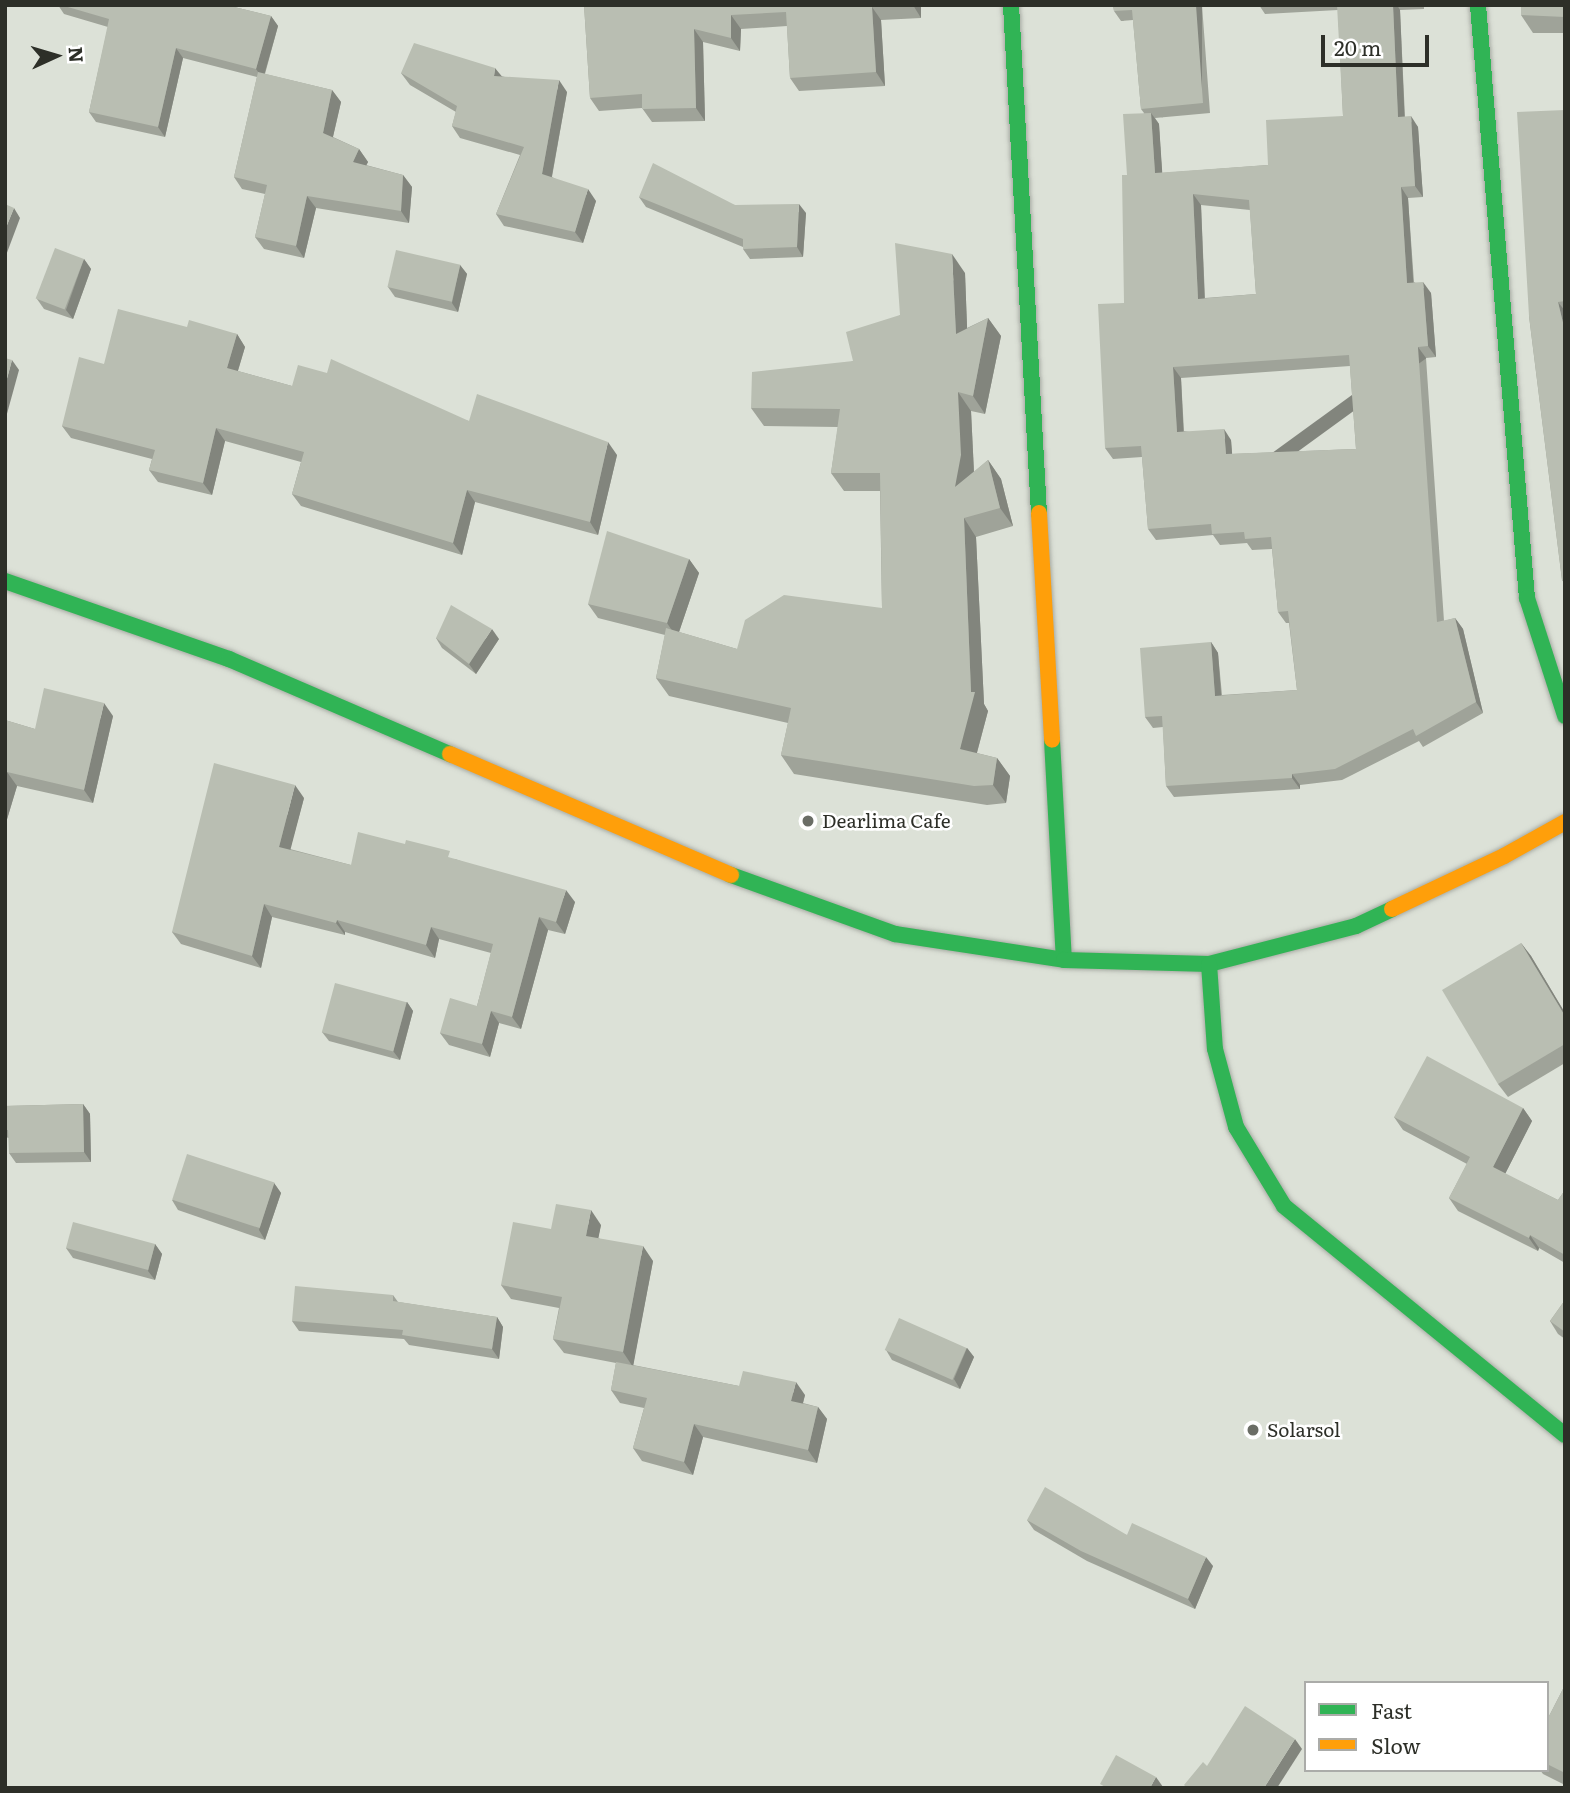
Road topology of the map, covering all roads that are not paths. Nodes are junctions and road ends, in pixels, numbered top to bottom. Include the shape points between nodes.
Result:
1 (1011, 5) edge
2 (1478, 5) edge
3 (5, 581) edge
4 (1565, 716) edge
5 (1565, 822) edge
6 (1064, 960) junction
7 (1209, 964) junction
8 (1565, 1435) edge

1 - 6 main road
2 - 4 main road via 1527,598
3 - 6 main road via 229,660 749,883 895,934
5 - 7 main road via 1356,926
6 - 7 main road
7 - 8 main road via 1215,1049 1236,1127 1284,1206

